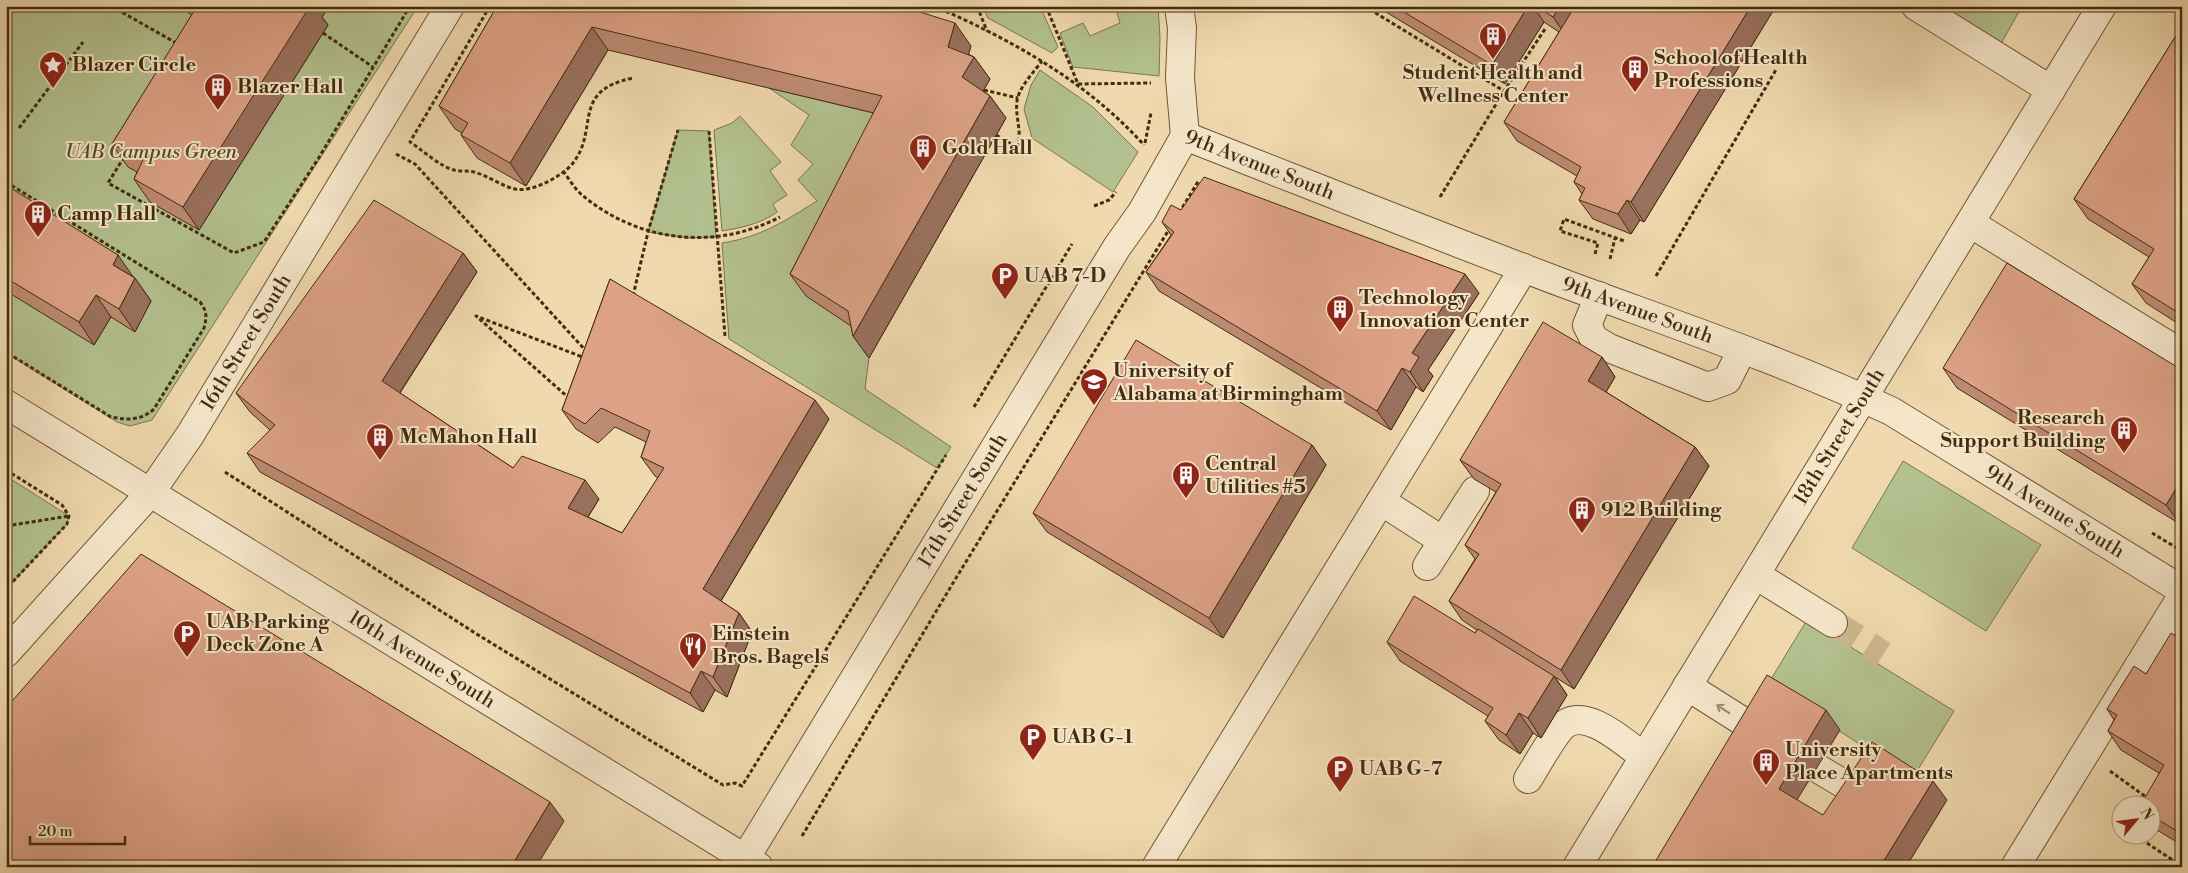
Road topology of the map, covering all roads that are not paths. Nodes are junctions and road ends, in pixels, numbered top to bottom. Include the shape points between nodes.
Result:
1 (450, 6) edge
2 (1179, 6) edge
3 (1916, 6) edge
4 (2102, 6) edge
5 (2051, 90) junction
6 (1185, 136) junction
7 (1970, 223) junction
8 (1524, 268) junction
9 (1599, 296) junction
10 (1742, 350) junction
11 (2182, 354) edge
12 (1863, 398) junction
13 (6, 404) edge
14 (1475, 491) edge
15 (150, 493) junction
16 (1381, 501) junction
17 (1443, 541) junction
18 (1427, 566) dead end
19 (1756, 575) junction
20 (2182, 590) edge
21 (2182, 596) edge
22 (1833, 623) tunnel mouth
23 (6, 653) edge
24 (1687, 686) junction
25 (1758, 731) edge
26 (1644, 756) junction
27 (1817, 768) dead end
28 (1528, 779) dead end
29 (1862, 795) edge
30 (748, 864) edge
31 (1156, 867) edge
32 (1577, 867) edge
33 (2015, 867) edge

1 - 15 street, 16th Street South via 190,435
2 - 6 street, 9th Avenue South
3 - 5 street
4 - 5 street, 18th Street South
5 - 7 street, 18th Street South
6 - 8 street, 9th Avenue South
6 - 30 street, 17th Street South via 1142,212 980,468
7 - 11 street
7 - 12 street, 18th Street South
8 - 9 street, 9th Avenue South
8 - 16 street
9 - 10 street, 9th Avenue South
9 - 10 street via 1587,325 1594,339 1708,387 1727,380
10 - 12 street, 9th Avenue South
12 - 19 street, 18th Street South
12 - 20 street, 9th Avenue South via 1890,411
13 - 15 street, 10th Avenue South
14 - 17 street
15 - 23 street, 16th Street South
15 - 30 street, 10th Avenue South
16 - 17 street
16 - 31 street
17 - 18 street
19 - 22 street
19 - 24 street, 18th Street South
21 - 33 street
25 -> 24 street
24 - 26 street, 18th Street South
26 - 28 street via 1598,724 1576,720 1561,727
26 - 32 street, 18th Street South
27 - 29 street

